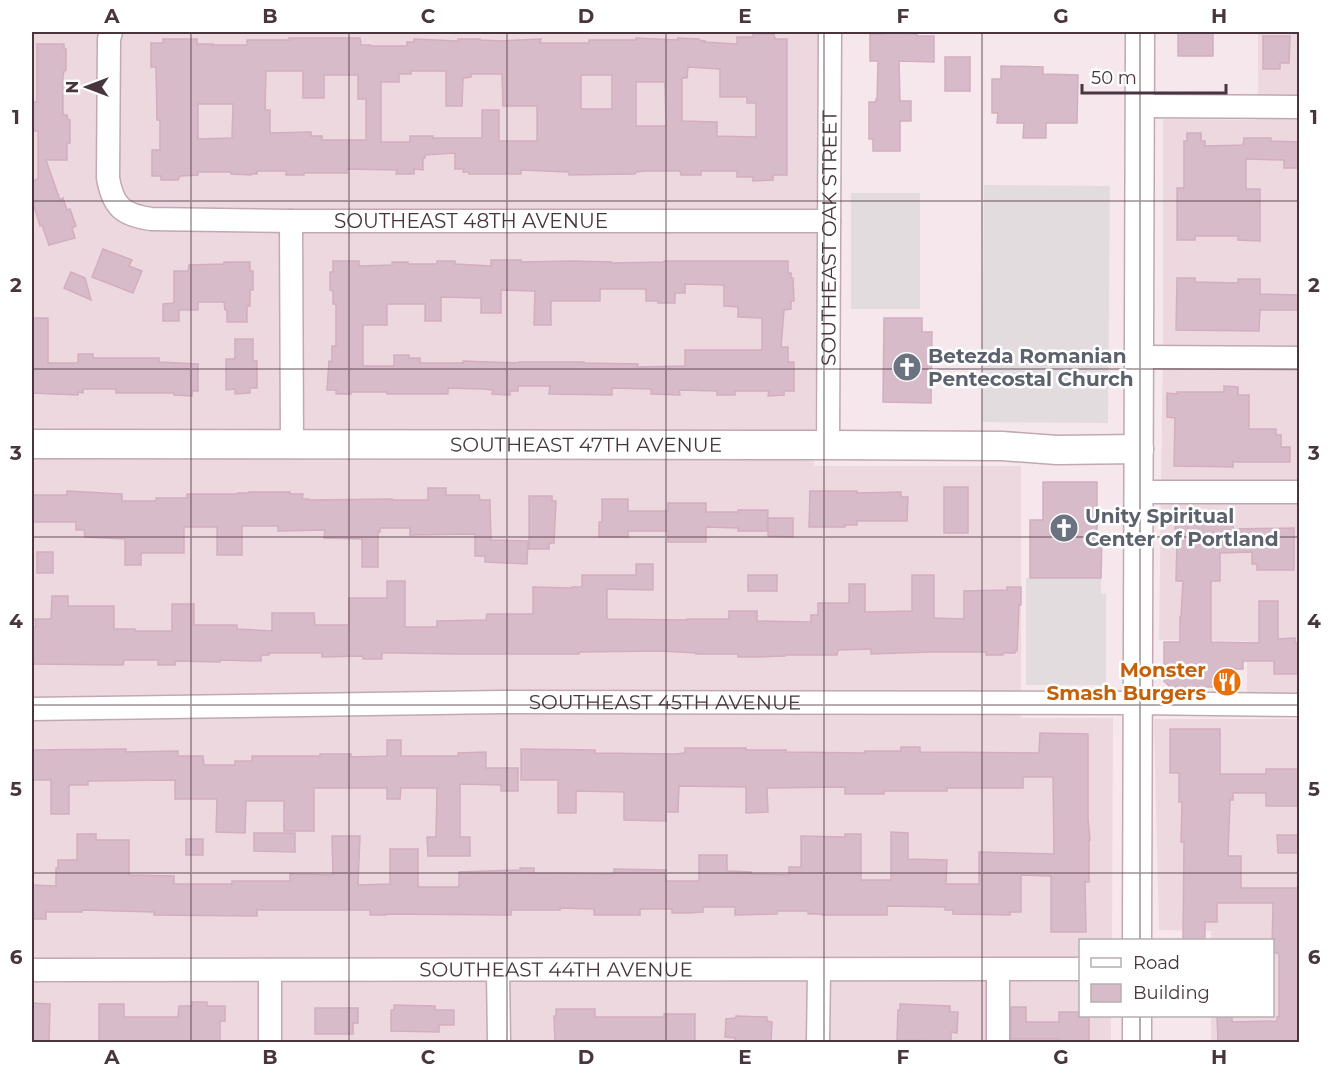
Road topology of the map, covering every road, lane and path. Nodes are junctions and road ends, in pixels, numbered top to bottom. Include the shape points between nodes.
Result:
1 (111, 32) edge
2 (830, 32) edge
3 (1140, 32) edge
4 (1140, 106) junction
5 (1299, 107) edge
6 (291, 221) junction
7 (829, 221) junction
8 (1139, 357) junction
9 (1299, 358) edge
10 (32, 444) edge
11 (292, 444) junction
12 (828, 445) junction
13 (1139, 449) junction
14 (1139, 492) junction
15 (1299, 492) edge
16 (1138, 703) junction
17 (1299, 705) edge
18 (32, 709) edge
19 (1137, 939) edge
20 (819, 969) junction
21 (998, 969) junction
22 (1079, 969) edge
23 (32, 970) edge
24 (270, 970) junction
25 (498, 970) junction
26 (1137, 1017) edge
27 (270, 1042) edge
28 (499, 1042) edge
29 (819, 1042) edge
30 (998, 1042) edge
31 (1137, 1042) edge

1 - 6 street, SOUTHEAST 48TH AVENUE via 108,178 119,206 132,216 151,219
2 - 7 street, SOUTHEAST OAK STREET
3 - 4 street
4 - 5 street
4 - 8 street
6 - 7 street, SOUTHEAST 48TH AVENUE
6 - 11 street
7 - 12 street, SOUTHEAST OAK STREET
8 - 9 street
8 - 13 street
10 - 11 street, SOUTHEAST 47TH AVENUE
11 - 12 street, SOUTHEAST 47TH AVENUE
12 - 13 street, SOUTHEAST 47TH AVENUE
13 - 14 street
14 - 15 street
14 - 16 street
16 - 17 street, SOUTHEAST 45TH AVENUE
16 - 18 street, SOUTHEAST 45TH AVENUE via 502,702
16 - 19 street
20 - 21 street, SOUTHEAST 44TH AVENUE
20 - 25 street, SOUTHEAST 44TH AVENUE
20 - 29 street
21 - 22 street, SOUTHEAST 44TH AVENUE
21 - 30 street
23 - 24 street, SOUTHEAST 44TH AVENUE
24 - 25 street, SOUTHEAST 44TH AVENUE
24 - 27 street
25 - 28 street
26 - 31 street

